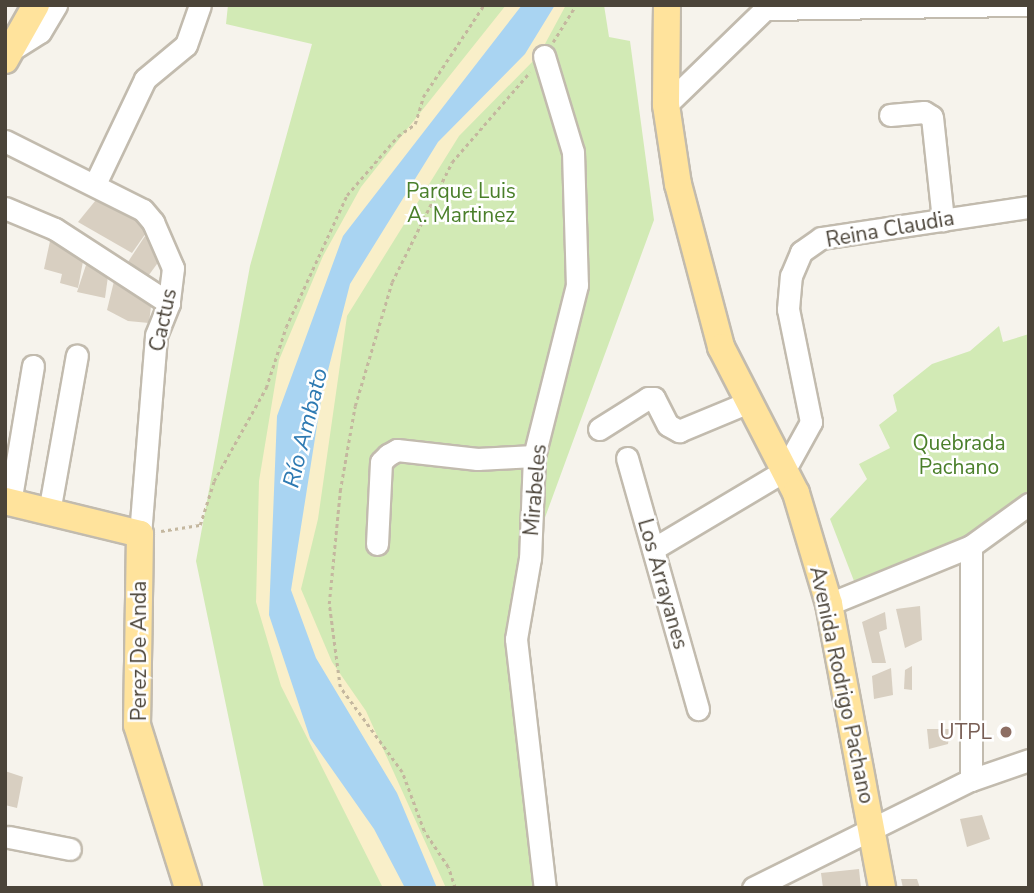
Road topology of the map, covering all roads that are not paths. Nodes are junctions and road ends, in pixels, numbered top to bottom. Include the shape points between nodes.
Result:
1 (36, 5) edge
2 (56, 5) edge
3 (200, 5) edge
4 (667, 5) edge
5 (1029, 5) edge
6 (903, 6) edge
7 (765, 7) edge
8 (11, 54) edge
9 (544, 56) dead end
10 (666, 105) junction
11 (890, 115) dead end
12 (5, 141) edge
13 (95, 184) junction
14 (1029, 207) edge
15 (5, 208) edge
16 (943, 220) junction
17 (169, 303) junction
18 (77, 355) dead end
19 (33, 366) dead end
20 (749, 402) junction
21 (599, 429) dead end
22 (534, 456) junction
23 (627, 458) dead end
24 (784, 471) junction
25 (8, 502) edge
26 (1029, 504) edge
27 (49, 512) junction
28 (141, 534) junction
29 (377, 544) dead end
30 (971, 546) junction
31 (653, 549) junction
32 (829, 604) junction
33 (698, 709) dead end
34 (1029, 760) edge
35 (971, 780) junction
36 (873, 829) junction
37 (7, 840) edge
38 (70, 849) dead end
39 (762, 883) edge
40 (188, 888) edge
41 (545, 888) edge
42 (882, 888) edge

1 - 8 main road
2 - 8 street via 40,32
3 - 13 street via 186,45 145,79
4 - 10 main road, Avenida Rodrigo Pachano
5 - 6 street
6 - 7 street
7 - 10 street
9 - 22 street, Mirabeles via 573,152 577,285
10 - 20 main road, Avenida Rodrigo Pachano via 678,184 706,296 721,347
11 - 16 street via 924,112 932,117
12 - 13 street, Cactus
13 - 17 street, Cactus via 142,210 153,222 173,268
14 - 16 street, Reina Claudia
15 - 17 street via 55,229
16 - 24 street, Reina Claudia via 821,238 801,252 791,276 788,309 811,422
17 - 28 street, Cactus via 156,335
18 - 27 street
19 - 25 street
20 - 21 street via 672,431 654,398 648,398
20 - 24 main road, Avenida Rodrigo Pachano
22 - 29 street via 477,459 397,450 388,455 381,462
22 - 41 street, Mirabeles via 530,558 516,639
23 - 31 street, Los Arrayanes
24 - 31 street
24 - 32 main road, Avenida Rodrigo Pachano via 796,493
25 - 27 main road
26 - 30 street
27 - 28 main road
28 - 40 main road, Perez De Anda via 137,725
30 - 32 street
30 - 35 street
31 - 33 street, Los Arrayanes
32 - 36 main road, Avenida Rodrigo Pachano
34 - 35 street
35 - 36 street
36 - 39 street
36 - 42 main road, Avenida Rodrigo Pachano
37 - 38 street

